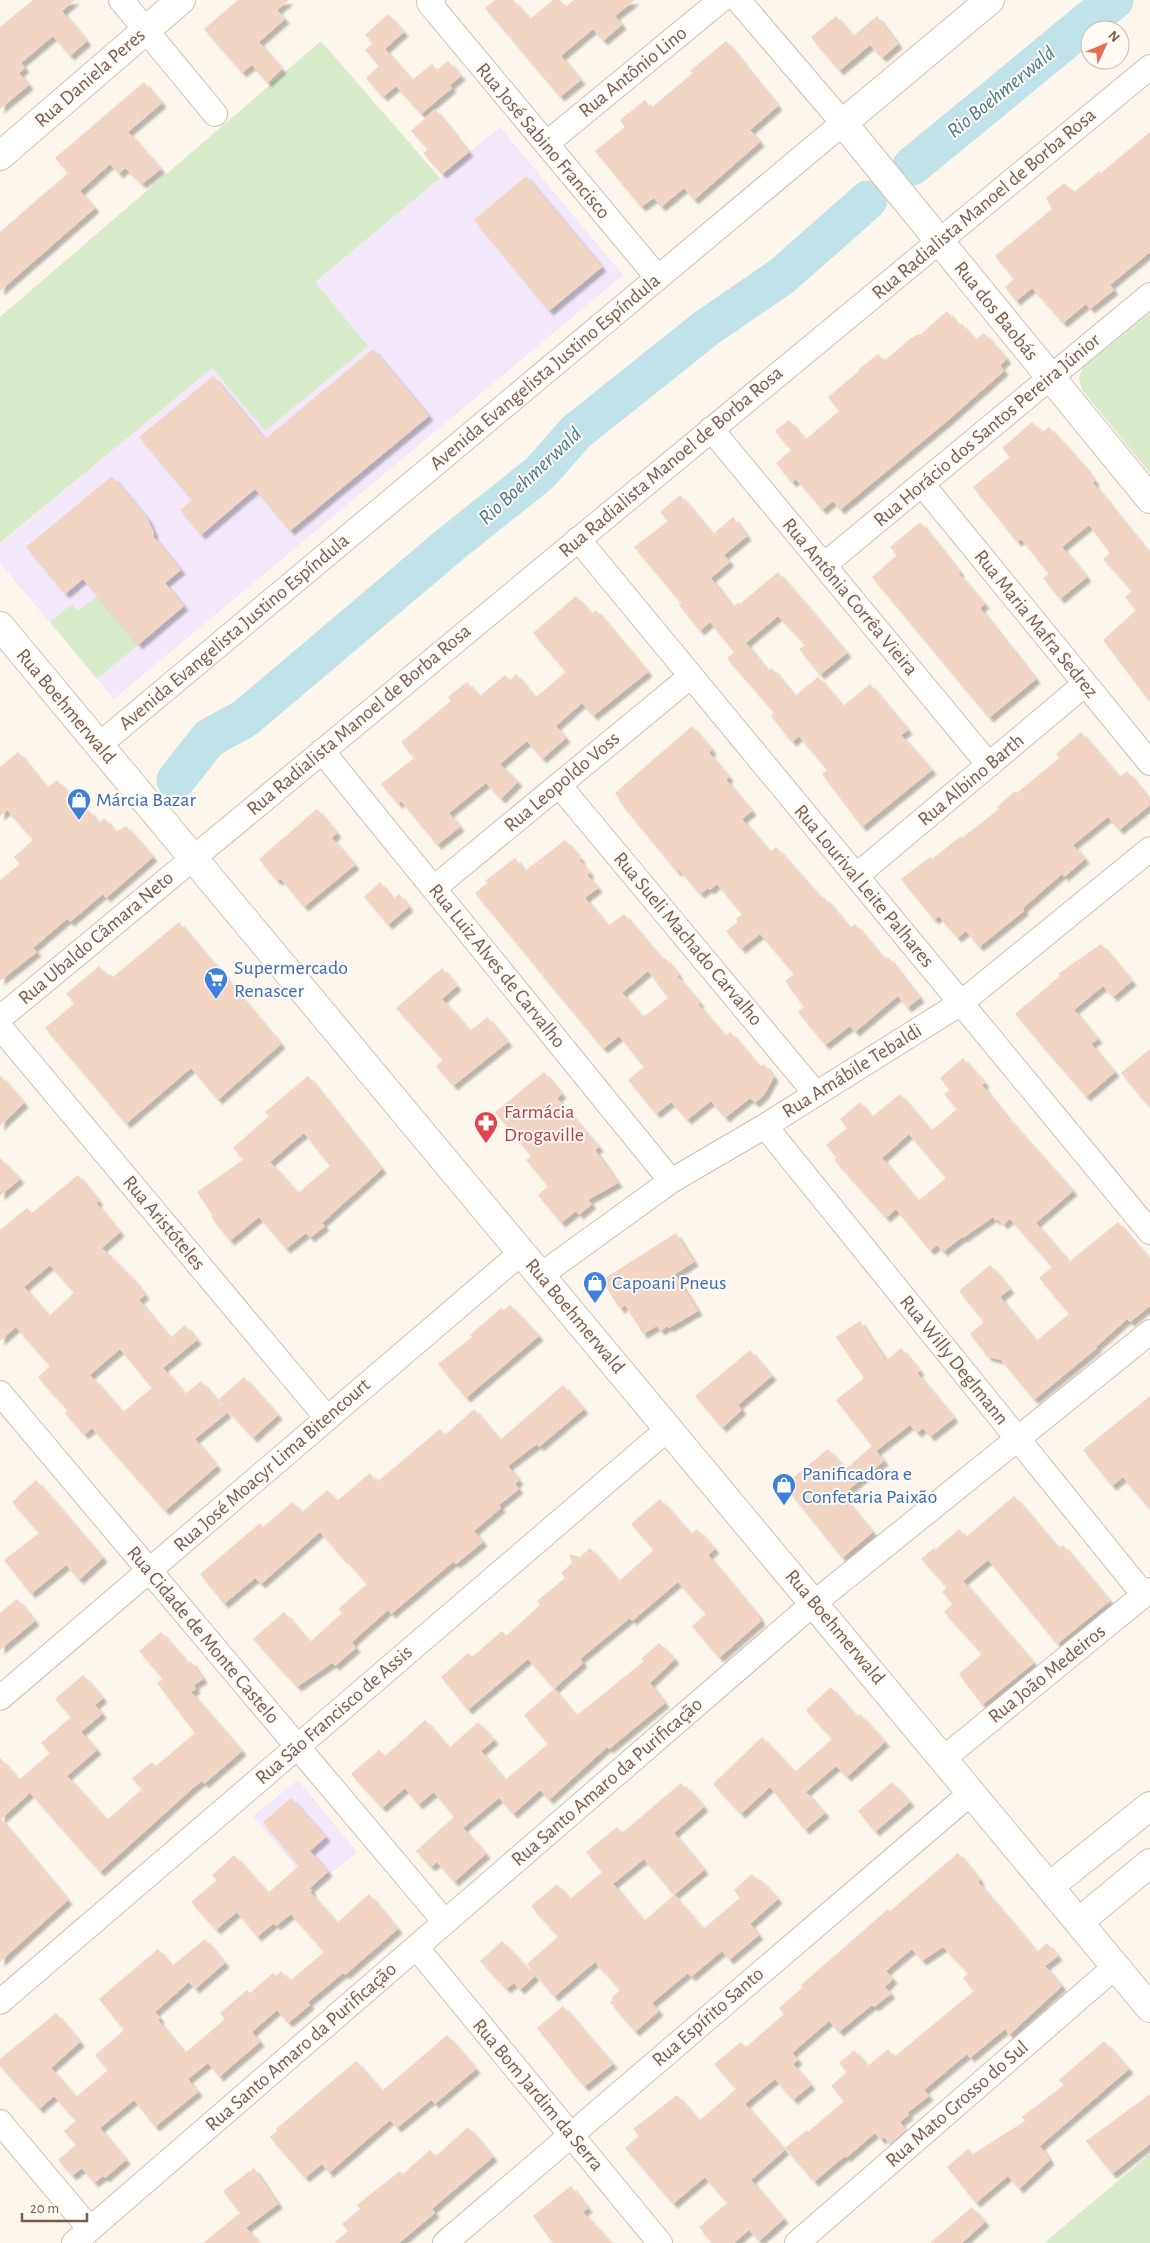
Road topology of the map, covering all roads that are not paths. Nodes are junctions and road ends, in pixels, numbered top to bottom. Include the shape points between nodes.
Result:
1 (121, 0) edge
2 (181, 0) edge
3 (721, 0) edge
4 (738, 0) edge
5 (990, 0) edge
6 (431, 2) edge
7 (146, 30) junction
8 (1150, 67) edge
9 (215, 114) dead end
10 (843, 123) junction
11 (546, 144) junction
12 (0, 156) edge
13 (939, 241) junction
14 (658, 278) junction
15 (1150, 296) edge
16 (1051, 378) junction
17 (712, 429) junction
18 (922, 484) junction
19 (1150, 499) edge
20 (578, 539) junction
21 (824, 565) junction
22 (0, 626) edge
23 (691, 676) junction
24 (1085, 684) junction
25 (99, 744) junction
26 (322, 750) junction
27 (1150, 763) edge
28 (989, 765) junction
29 (559, 785) junction
30 (1148, 856) edge
31 (193, 857) junction
32 (856, 876) junction
33 (434, 888) junction
34 (961, 1003) junction
35 (0, 1018) edge
36 (0, 1027) edge
37 (816, 1094) junction
38 (765, 1126) junction
39 (671, 1181) junction
40 (1150, 1232) edge
41 (522, 1252) junction
42 (541, 1276) junction
43 (1150, 1332) edge
44 (0, 1393) edge
45 (327, 1418) junction
46 (669, 1428) junction
47 (1018, 1439) junction
48 (149, 1570) junction
49 (1147, 1592) edge
50 (814, 1603) junction
51 (0, 1698) edge
52 (298, 1747) junction
53 (944, 1758) junction
54 (972, 1792) junction
55 (1150, 1806) edge
56 (1150, 1864) edge
57 (1050, 1886) junction
58 (445, 1922) junction
59 (1080, 1922) junction
60 (416, 1947) junction
61 (1116, 1966) junction
62 (0, 2002) edge
63 (1150, 2008) edge
64 (0, 2122) edge
65 (571, 2135) junction
66 (82, 2236) edge
67 (445, 2243) edge
68 (660, 2243) edge
69 (797, 2243) edge

1 - 7 street
2 - 7 main road, Rua Daniela Peres
3 - 11 street, Rua Antônio Lino
4 - 10 street
5 - 10 main road, Avenida Evangelista Justino Espíndula
6 - 11 street, Rua José Sabino Francisco
7 - 9 street
7 - 12 main road, Rua Daniela Peres
8 - 13 street, Rua Radialista Manoel de Borba Rosa
10 - 13 main road, Rua dos Baobás
10 - 14 street, Avenida Evangelista Justino Espíndula
11 - 14 street, Rua José Sabino Francisco
13 - 16 main road, Rua dos Baobás
13 - 17 street, Rua Radialista Manoel de Borba Rosa
14 - 25 street, Avenida Evangelista Justino Espíndula
15 - 16 street, Rua Horácio dos Santos Pereira Júnior
16 - 18 street, Rua Horácio dos Santos Pereira Júnior
16 - 19 main road, Rua dos Baobás
17 - 20 street, Rua Radialista Manoel de Borba Rosa
17 - 21 street, Rua Antônia Corrêa Vieira
18 - 21 street, Rua Horácio dos Santos Pereira Júnior
18 - 24 street, Rua Maria Mafra Sedrez
20 - 23 street, Rua Lourival Leite Palhares
20 - 26 street, Rua Radialista Manoel de Borba Rosa
21 - 28 street, Rua Antônia Corrêa Vieira
22 - 25 main road, Rua Boehmerwald
23 - 29 street, Rua Leopoldo Voss
23 - 32 street, Rua Lourival Leite Palhares
24 - 27 street, Rua Maria Mafra Sedrez
24 - 28 street, Rua Albino Barth
25 - 31 main road, Rua Boehmerwald
26 - 31 street, Rua Radialista Manoel de Borba Rosa
26 - 33 street, Rua Luiz Alves de Carvalho
28 - 32 street, Rua Albino Barth
29 - 33 street, Rua Leopoldo Voss
29 - 37 street, Rua Sueli Machado Carvalho
30 - 34 street, Rua Amábile Tebaldi
31 - 35 street, Rua Ubaldo Câmara Neto
31 - 41 main road, Rua Boehmerwald
32 - 34 street, Rua Lourival Leite Palhares
33 - 39 street, Rua Luiz Alves de Carvalho
34 - 37 street, Rua Amábile Tebaldi
34 - 40 street, Rua Lourival Leite Palhares
36 - 45 street, Rua Aristóteles
37 - 38 street, Rua Amábile Tebaldi
38 - 39 street, Rua Amábile Tebaldi
38 - 47 street, Rua Willy Deglmann
39 - 42 street, Rua Amábile Tebaldi
41 - 42 main road, Rua Boehmerwald
41 - 45 street, Rua José Moacyr Lima Bitencourt
42 - 46 main road, Rua Boehmerwald
43 - 47 street, Rua Santo Amaro da Purificação
44 - 48 street, Rua Cidade de Monte Castelo
45 - 48 street, Rua José Moacyr Lima Bitencourt
46 - 50 main road, Rua Boehmerwald
46 - 52 street, Rua São Francisco de Assis
47 - 49 street, Rua Willy Deglmann
47 - 50 street, Rua Santo Amaro da Purificação
48 - 51 street, Rua José Moacyr Lima Bitencourt
48 - 52 street, Rua Cidade de Monte Castelo
49 - 53 street, Rua João Medeiros
50 - 53 main road, Rua Boehmerwald
50 - 58 street, Rua Santo Amaro da Purificação
52 - 58 street, Rua Cidade de Monte Castelo
52 - 62 street, Rua São Francisco de Assis
53 - 54 main road, Rua Boehmerwald
54 - 57 main road, Rua Boehmerwald
54 - 65 street, Rua Espírito Santo
55 - 57 main road
56 - 59 main road
57 - 59 main road, Rua Boehmerwald
58 - 60 street, Rua Santo Amaro da Purificação
59 - 61 main road, Rua Boehmerwald
60 - 65 street, Rua Bom Jardim da Serra
60 - 66 street, Rua Santo Amaro da Purificação
61 - 63 main road, Rua Boehmerwald
61 - 69 street, Rua Mato Grosso do Sul
64 - 66 street
65 - 67 street, Rua Espírito Santo
65 - 68 street, Rua Bom Jardim da Serra

